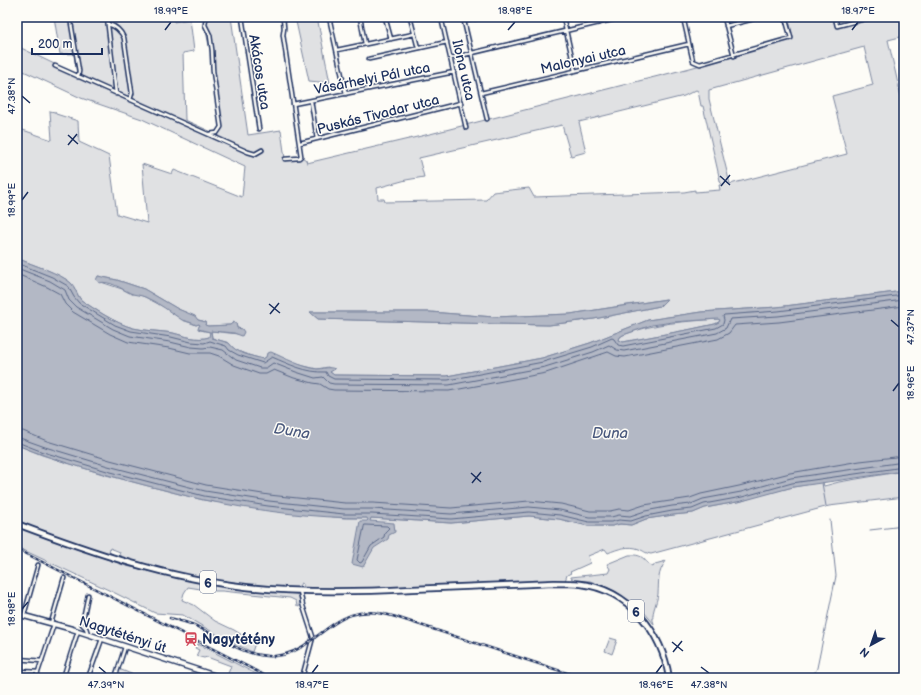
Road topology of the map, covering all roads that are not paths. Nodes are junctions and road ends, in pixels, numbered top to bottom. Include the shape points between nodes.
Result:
1 (70, 17) edge
2 (107, 17) edge
3 (206, 17) edge
4 (242, 17) edge
5 (283, 17) edge
6 (329, 17) edge
7 (360, 17) edge
8 (385, 17) edge
9 (410, 17) edge
10 (441, 17) edge
11 (463, 17) edge
12 (483, 17) edge
13 (563, 17) edge
14 (624, 17) edge
15 (683, 17) edge
16 (724, 17) edge
17 (761, 17) edge
18 (785, 17) edge
19 (834, 17) edge
20 (871, 17) edge
21 (464, 21) junction
22 (108, 24) junction
23 (726, 26) junction
24 (566, 31) junction
25 (414, 34) junction
26 (391, 39) junction
27 (447, 42) junction
28 (366, 44) junction
29 (689, 44) junction
30 (418, 48) junction
31 (337, 50) junction
32 (472, 53) junction
33 (734, 56) junction
34 (451, 58) junction
35 (369, 59) dead end
36 (55, 66) dead end
37 (575, 71) junction
38 (454, 72) junction
39 (78, 77) junction
40 (481, 93) junction
41 (116, 94) junction
42 (346, 94) junction
43 (130, 100) junction
44 (311, 101) junction
45 (461, 103) junction
46 (294, 104) junction
47 (487, 119) dead end
48 (466, 128) dead end
49 (259, 129) dead end
50 (206, 133) junction
51 (317, 139) junction
52 (300, 143) junction
53 (262, 150) dead end
54 (285, 159) dead end
55 (17, 524) edge
56 (38, 565) dead end
57 (64, 578) dead end
58 (300, 591) junction
59 (88, 595) dead end
60 (17, 614) edge
61 (24, 615) junction
62 (53, 624) junction
63 (78, 631) junction
64 (88, 635) junction
65 (102, 639) junction
66 (125, 647) junction
67 (17, 659) edge
68 (42, 661) junction
69 (17, 671) edge
70 (38, 672) junction
71 (204, 672) junction
72 (36, 678) edge
73 (63, 678) edge
74 (88, 678) edge
75 (115, 678) edge
76 (202, 678) edge
77 (220, 678) edge
78 (302, 678) edge
79 (669, 678) edge

1 - 39 street
2 - 22 street
3 - 50 street via 205,25 210,34 221,127 214,134
4 - 49 street, Akácos utca
5 - 46 street via 283,35
6 - 31 street
7 - 28 street
8 - 26 street
9 - 25 street
10 - 27 street, Ilona utca
11 - 21 street
12 - 21 street
13 - 24 street
14 - 24 street
15 - 29 street
16 - 23 street
17 - 23 street
18 - 33 street via 791,38
19 - 20 street via 837,26
21 - 32 street
22 - 41 street
22 - 43 street via 117,28 124,38 132,93
23 - 33 street
24 - 32 street
24 - 37 street
25 - 26 street
25 - 30 street
26 - 28 street
27 - 30 street
27 - 34 street, Ilona utca
28 - 31 street
29 - 33 street via 693,61 700,64
29 - 37 street, Malonyai utca
30 - 35 street
31 - 42 street
32 - 34 street
32 - 40 street
34 - 38 street, Ilona utca
36 - 39 street
37 - 40 street, Malonyai utca
38 - 42 street, Vásárhelyi Pál utca
38 - 45 street, Ilona utca
39 - 41 street
40 - 47 street
41 - 43 street
42 - 44 street, Vásárhelyi Pál utca
43 - 50 street
44 - 46 street, Vásárhelyi Pál utca
44 - 51 street
45 - 48 street, Ilona utca
45 - 51 street, Puskás Tivadar utca
46 - 52 street
50 - 53 street via 254,154
51 - 52 street, Puskás Tivadar utca
52 - 54 street via 302,156
55 - 58 main road, 6 via 101,554 162,572 246,587
56 - 61 street
57 - 62 street
58 - 78 street via 313,637
58 - 79 main road, 6 via 582,584 614,595 639,614 648,624 662,649
59 - 64 street via 82,624
60 - 61 main road, Nagytétényi út
61 - 62 main road, Nagytétényi út
62 - 63 main road, Nagytétényi út
62 - 68 street
63 - 64 main road, Nagytétényi út
63 - 73 street
64 - 65 main road, Nagytétényi út
65 - 66 main road, Nagytétényi út
65 - 74 street
66 - 71 main road, Nagytétényi út
66 - 75 street
67 - 68 street
68 - 70 street
69 - 70 street
70 - 72 street
71 - 76 street
71 - 77 main road, Nagytétényi út

